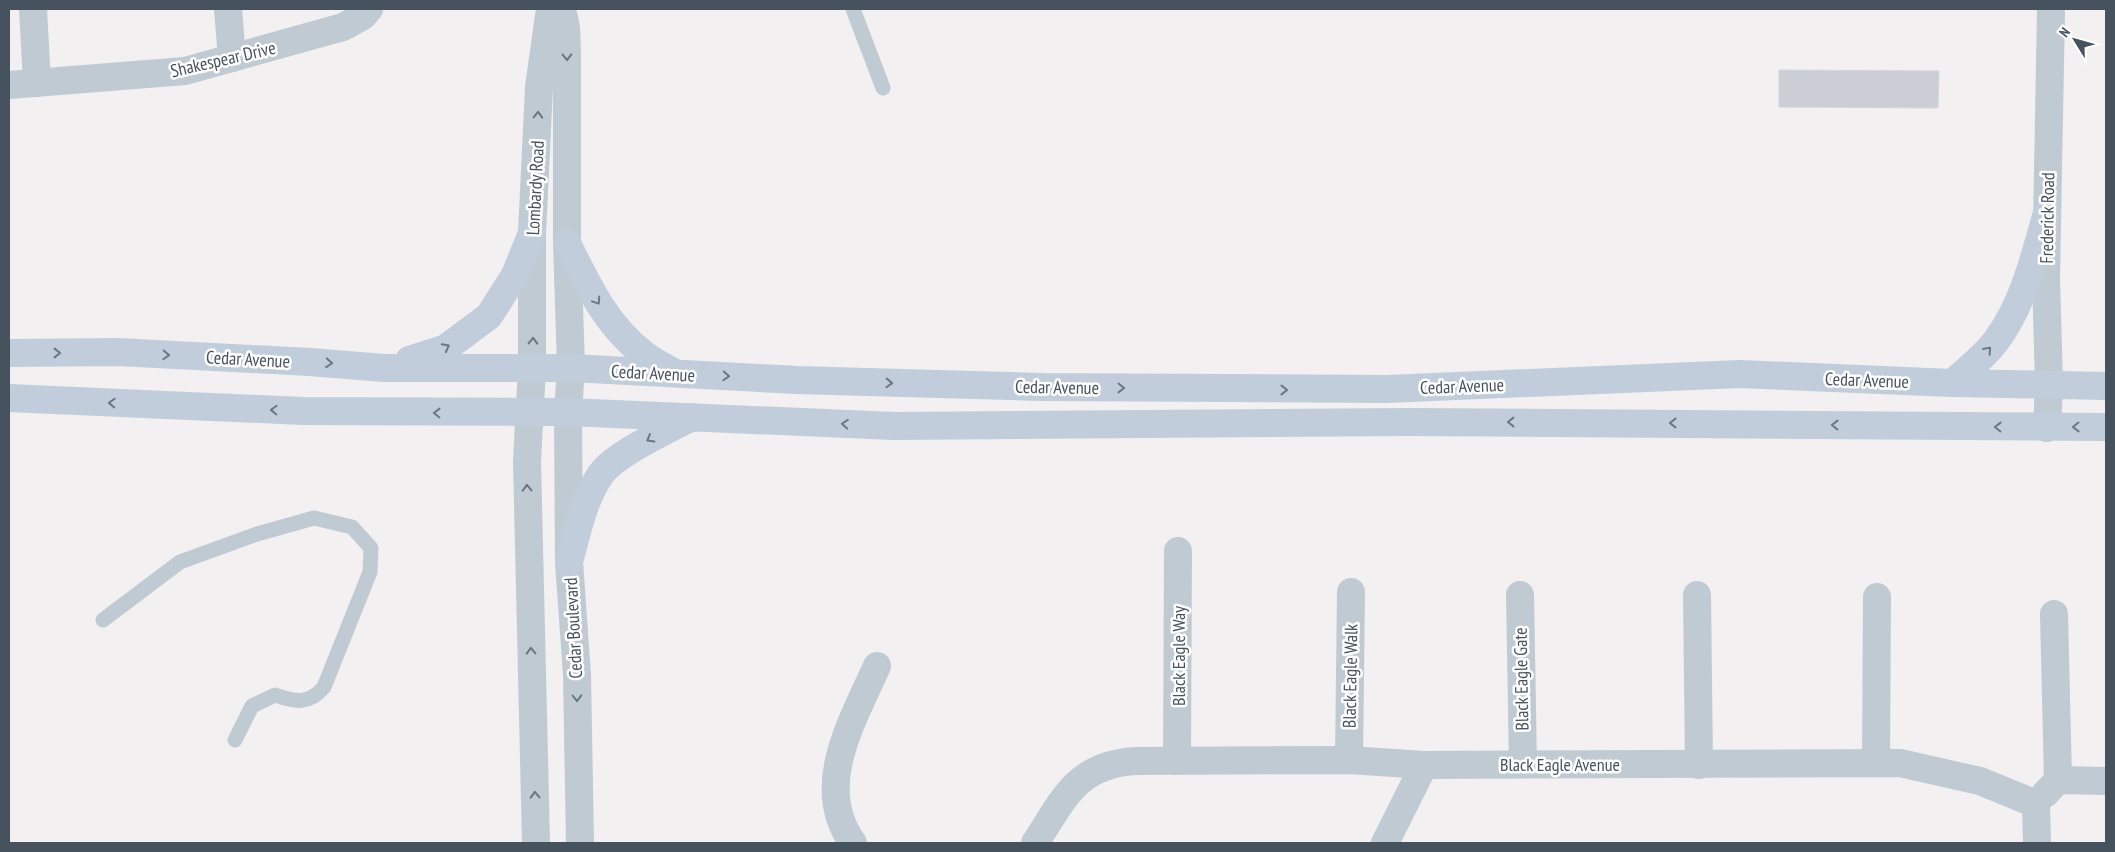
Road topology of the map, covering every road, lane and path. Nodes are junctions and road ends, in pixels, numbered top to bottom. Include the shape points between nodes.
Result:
1 (33, 9) edge
2 (228, 9) edge
3 (369, 9) edge
4 (550, 9) edge
5 (562, 9) edge
6 (854, 9) edge
7 (2051, 9) edge
8 (232, 58) junction
9 (37, 83) junction
10 (9, 85) edge
11 (883, 88) dead end
12 (2047, 214) junction
13 (532, 234) junction
14 (566, 242) junction
15 (9, 353) edge
16 (384, 368) junction
17 (532, 368) junction
18 (571, 368) junction
19 (678, 374) junction
20 (1952, 383) junction
21 (2049, 385) junction
22 (2106, 386) edge
23 (9, 398) edge
24 (529, 412) junction
25 (568, 412) junction
26 (694, 416) junction
27 (2106, 427) edge
28 (2047, 428) junction
29 (1178, 551) dead end
30 (569, 562) junction
31 (1351, 592) dead end
32 (1520, 595) dead end
33 (1698, 596) dead end
34 (1877, 598) dead end
35 (2054, 614) dead end
36 (103, 620) dead end
37 (877, 666) dead end
38 (234, 740) dead end
39 (1349, 760) junction
40 (1178, 761) junction
41 (1876, 763) junction
42 (1523, 764) junction
43 (1424, 765) junction
44 (1699, 765) junction
45 (2058, 780) junction
46 (2106, 781) edge
47 (2036, 804) junction
48 (536, 843) edge
49 (580, 843) edge
50 (852, 843) edge
51 (1035, 843) edge
52 (1385, 843) edge
53 (2036, 843) edge

1 - 9 street
2 - 8 street
3 - 8 street, Shakespear Drive via 343,27
13 -> 4 street, Lombardy Road via 540,87
5 -> 14 street, Lombardy Road via 567,52
6 - 11 lane
7 - 12 street, Frederick Road
8 - 9 street, Shakespear Drive via 186,72
9 - 10 street, Shakespear Drive
20 -> 12 main road via 1982,357 2010,319 2030,272
12 - 21 street, Frederick Road
16 -> 13 main road via 446,348 489,316 515,275
17 -> 13 street, Lombardy Road
14 - 18 street, Lombardy Road
14 -> 19 main road via 595,299 627,340 646,356
15 -> 16 main road, Cedar Avenue via 118,352
16 - 17 main road, Cedar Avenue
17 - 18 main road, Cedar Avenue
17 - 24 street, Lombardy Road
18 - 19 main road, Cedar Avenue
18 - 25 street, Lombardy Road
19 -> 20 main road, Cedar Avenue via 902,384 1251,390 1388,389 1740,374
20 - 21 main road, Cedar Avenue
21 - 22 main road, Cedar Avenue
21 - 28 street, Frederick Road
24 -> 23 main road, Cedar Avenue via 303,411
24 - 25 main road, Cedar Avenue
48 -> 24 street via 527,470
25 - 26 main road, Cedar Avenue
25 - 30 street, Cedar Boulevard
28 -> 26 main road, Cedar Avenue via 1419,422 894,426
26 -> 30 main road via 634,448 601,473 584,508
27 -> 28 main road, Cedar Avenue
29 - 40 street, Black Eagle Way
30 -> 49 street, Cedar Boulevard via 576,675
31 - 39 street, Black Eagle Walk
32 - 42 street, Black Eagle Gate
33 - 44 street
34 - 41 street
35 - 45 street
36 - 38 lane via 180,562 257,534 314,518 352,527 371,548 370,572 324,686 316,697 294,701 274,695 252,706
37 - 50 street via 848,729 834,785 839,816
39 - 40 street, Black Eagle Avenue
39 - 43 street, Black Eagle Avenue
40 - 51 street, Black Eagle Avenue via 1120,762 1092,771 1072,788
41 - 44 street, Black Eagle Avenue
41 - 47 street, Black Eagle Avenue via 1900,763 1964,777
42 - 43 street, Black Eagle Avenue
42 - 44 street, Black Eagle Avenue
43 - 52 street
45 - 46 street
45 - 47 street
47 - 53 street

